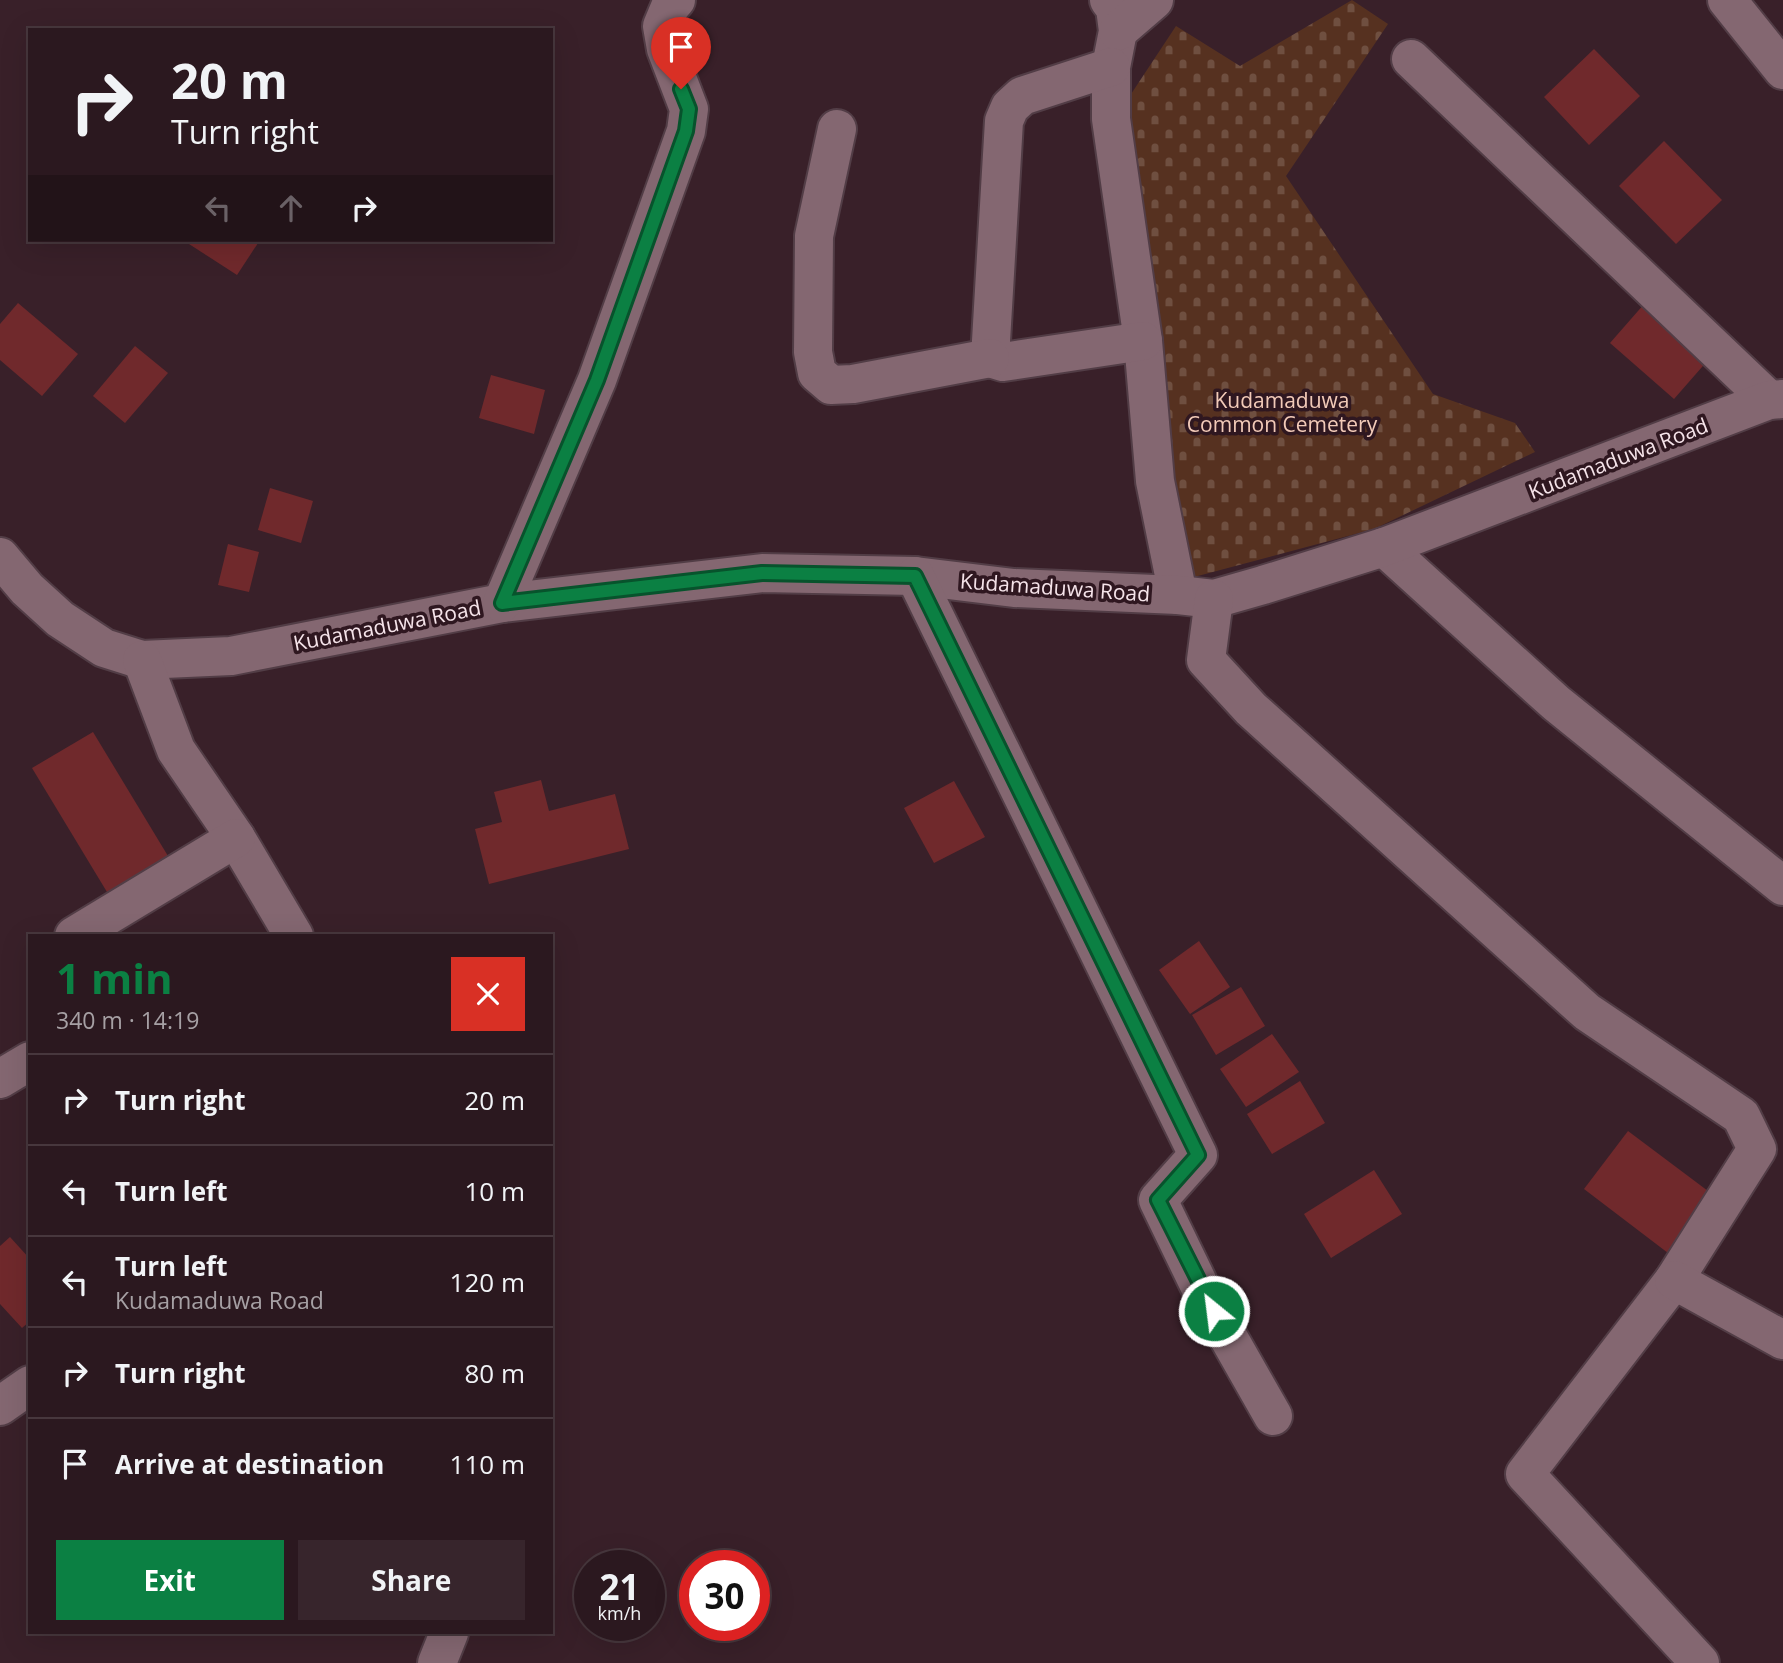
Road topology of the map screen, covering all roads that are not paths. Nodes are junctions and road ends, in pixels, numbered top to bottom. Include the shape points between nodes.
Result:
1 (676, 0) edge
2 (1154, 0) edge
3 (1727, 0) edge
4 (1113, 33) edge
5 (1411, 59) dead end
6 (1783, 70) edge
7 (838, 128) dead end
8 (1143, 341) junction
9 (990, 358) junction
10 (1776, 400) edge
11 (1384, 547) junction
12 (0, 557) edge
13 (915, 576) junction
14 (1196, 597) junction
15 (502, 603) junction
16 (142, 660) junction
17 (236, 838) junction
18 (1783, 886) edge
19 (77, 934) edge
20 (293, 934) edge
21 (28, 1062) edge
22 (0, 1079) edge
23 (1770, 1155) edge
24 (1674, 1280) junction
25 (1783, 1340) edge
26 (28, 1386) edge
27 (0, 1406) edge
28 (1273, 1416) dead end
29 (449, 1634) edge
30 (437, 1663) edge
31 (1700, 1663) edge

1 - 15 street via 662,26 689,109 686,131 597,380
2 - 4 street
3 - 6 street
4 - 8 street via 1111,119
4 - 9 street via 1023,96 1010,107 1004,121
5 - 10 street
7 - 9 street via 814,236 813,352 817,373 831,384 853,384
8 - 9 street via 1003,362
8 - 14 street via 1155,481
10 - 11 street, Kudamaduwa Road
11 - 14 street, Kudamaduwa Road
11 - 18 street via 1556,702
12 - 16 street, Kudamaduwa Road via 60,620 104,648
13 - 14 street, Kudamaduwa Road via 1014,588
13 - 15 street, Kudamaduwa Road via 762,573
13 - 28 street via 1198,1155 1158,1200
14 - 23 street via 1206,660 1251,709 1587,1012 1741,1116
15 - 16 street, Kudamaduwa Road via 231,656
16 - 17 street via 176,750
17 - 19 street
17 - 20 street
21 - 22 street
23 - 24 street
24 - 25 street
24 - 31 street via 1525,1474
26 - 27 street
29 - 30 street

